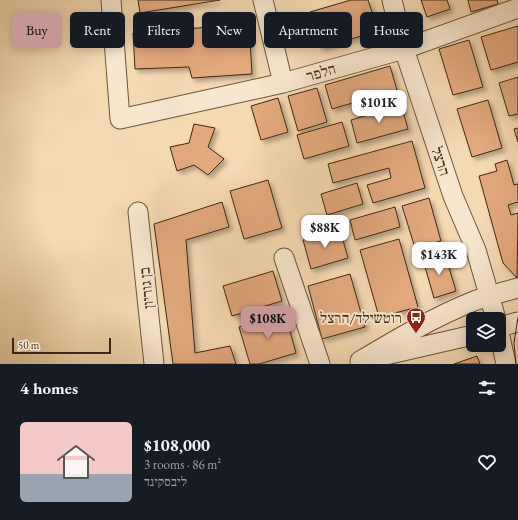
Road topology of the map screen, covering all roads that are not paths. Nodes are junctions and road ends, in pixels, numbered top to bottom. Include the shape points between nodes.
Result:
1 (111, 0) edge
2 (263, 0) edge
3 (392, 0) edge
4 (518, 8) edge
5 (404, 49) junction
6 (283, 82) junction
7 (138, 212) dead end
8 (284, 258) dead end
9 (518, 288) edge
10 (518, 293) edge
11 (490, 296) junction
12 (494, 312) edge
13 (505, 312) edge
14 (518, 322) edge
15 (506, 325) edge
16 (466, 337) edge
17 (354, 362) edge
18 (154, 364) edge
19 (320, 364) edge

1 - 6 street, הלפר via 120,119
2 - 6 street
3 - 5 street, הרצל
4 - 5 street, הלפר
5 - 6 street, הלפר
5 - 11 street, הרצל via 453,196 476,250
7 - 18 street, בן גוריון
8 - 19 street
9 - 11 street
10 - 13 street
11 - 12 street, הרצל
11 - 17 street via 422,324
14 - 15 street
16 - 17 street

